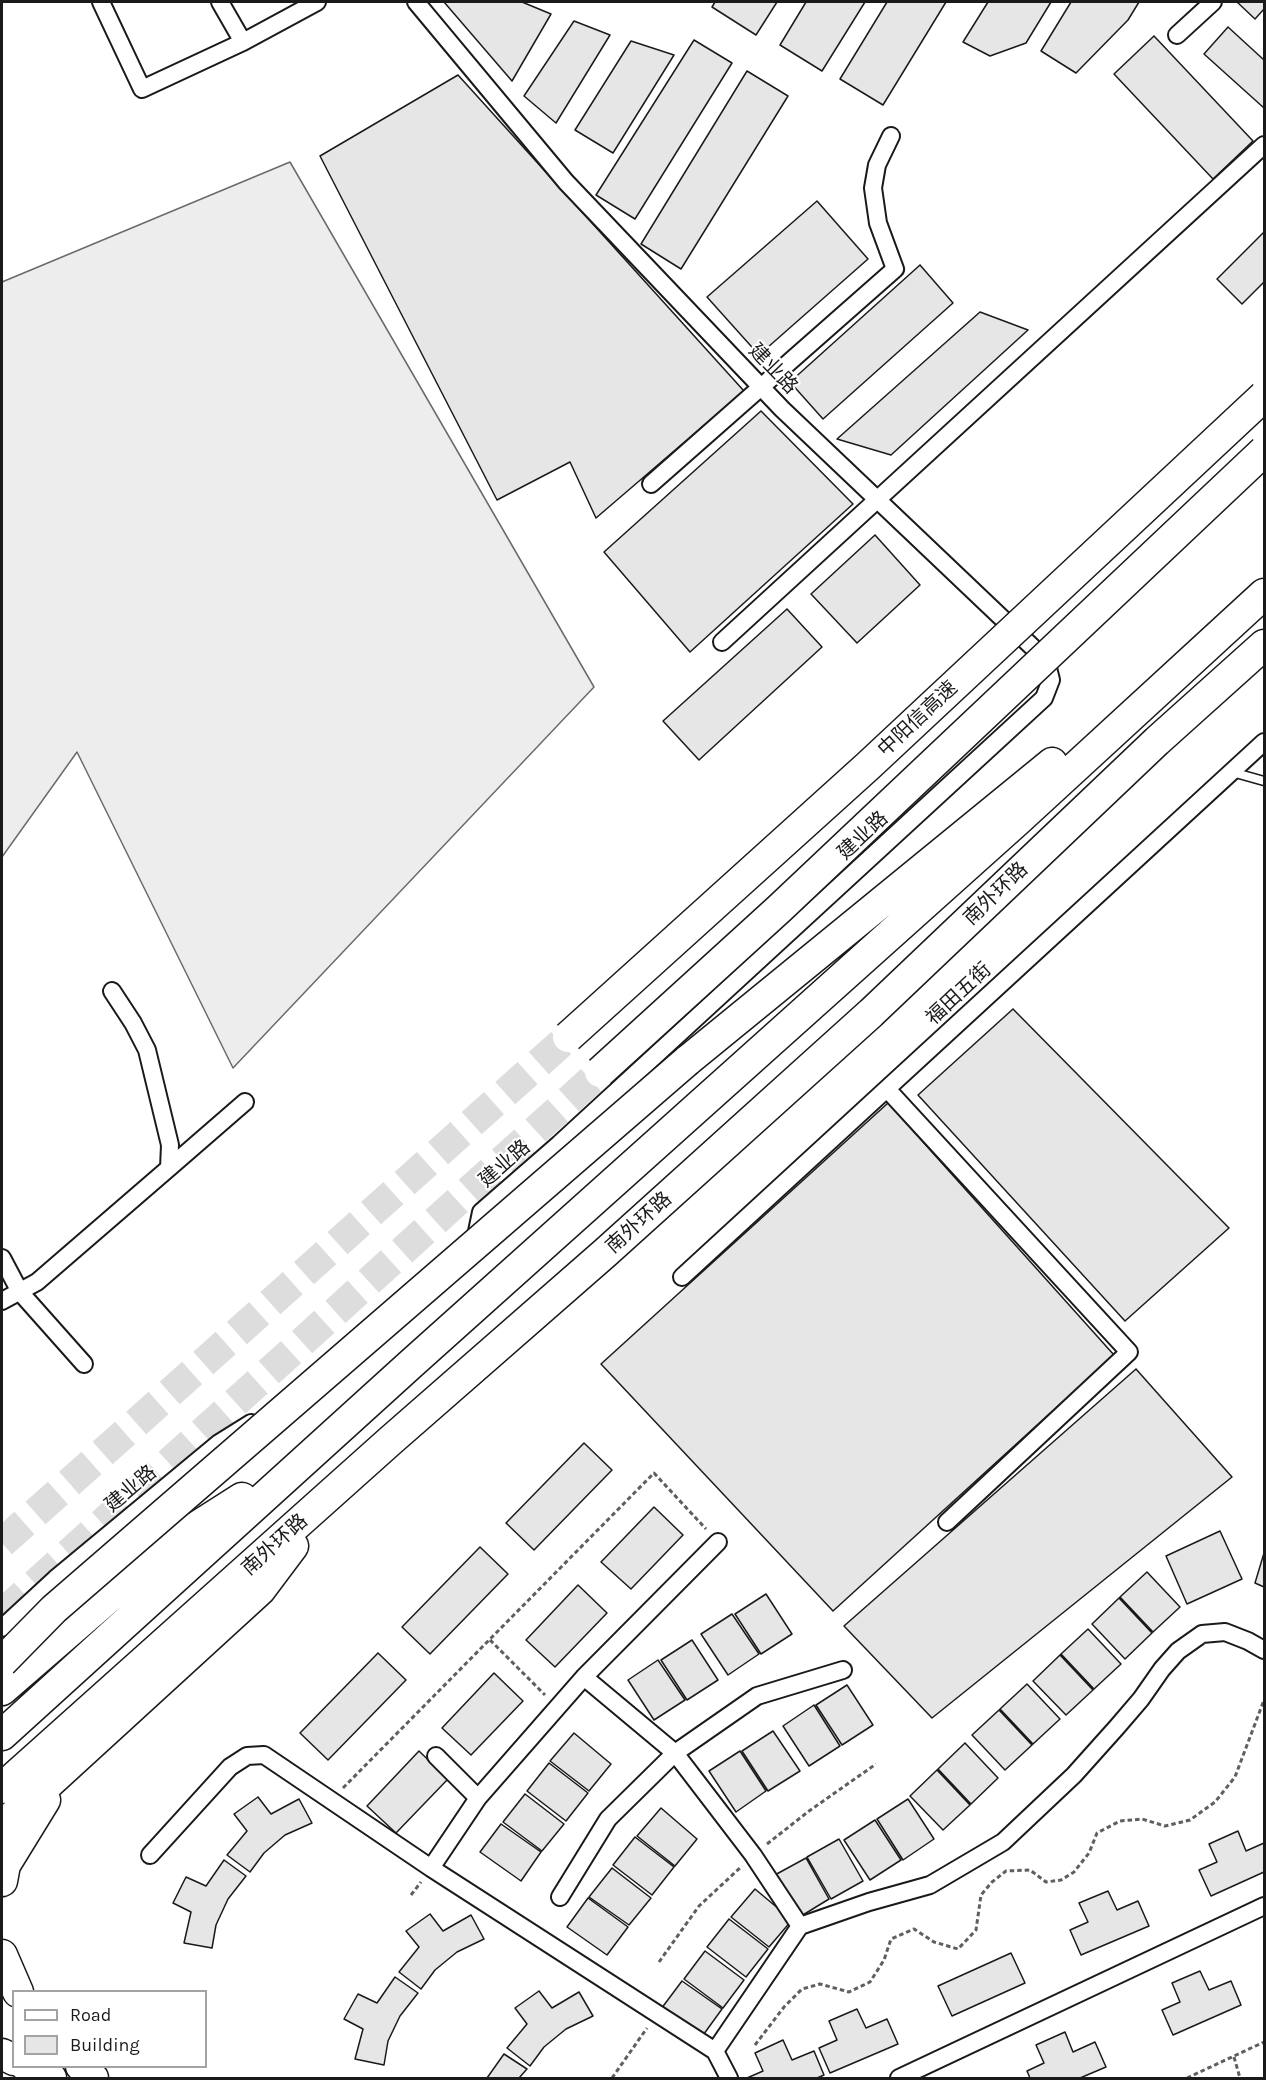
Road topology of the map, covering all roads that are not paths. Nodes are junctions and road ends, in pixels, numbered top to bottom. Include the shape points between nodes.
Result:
1 (101, 2) edge
2 (220, 2) edge
3 (317, 2) edge
4 (416, 2) edge
5 (1213, 2) edge
6 (1177, 34) dead end
7 (243, 42) junction
8 (891, 136) dead end
9 (1264, 145) edge
10 (761, 387) junction
11 (1264, 396) edge
12 (1264, 451) edge
13 (651, 484) dead end
14 (877, 501) junction
15 (1264, 593) edge
16 (722, 642) dead end
17 (1264, 645) edge
18 (1264, 741) edge
19 (1231, 772) junction
20 (1264, 781) edge
21 (112, 991) dead end
22 (568, 1037) tunnel mouth
23 (600, 1072) tunnel mouth
24 (887, 1089) junction
25 (245, 1102) dead end
26 (169, 1168) junction
27 (2, 1258) edge
28 (682, 1277) dead end
29 (20, 1292) junction
30 (2, 1301) edge
31 (84, 1364) dead end
32 (315, 1451) junction
33 (335, 1491) junction
34 (947, 1522) dead end
35 (718, 1542) road end
36 (2, 1628) edge
37 (1264, 1650) edge
38 (2, 1662) edge
39 (843, 1670) dead end
40 (584, 1677) junction
41 (2, 1690) edge
42 (2, 1736) edge
43 (675, 1753) junction
44 (436, 1756) dead end
45 (62, 1772) junction
46 (2, 1788) edge
47 (478, 1798) junction
48 (2, 1826) edge
49 (150, 1854) dead end
50 (431, 1868) junction
51 (2, 1881) edge
52 (560, 1897) dead end
53 (1264, 1906) edge
54 (800, 1926) junction
55 (2, 1955) edge
56 (17, 1990) edge
57 (715, 2051) junction
58 (28, 2068) edge
59 (82, 2068) edge
60 (51, 2079) edge
61 (93, 2079) edge
62 (729, 2079) edge
63 (899, 2079) edge

1 - 7 street via 142,89
2 - 7 street
3 - 7 street
4 - 10 street, 建业路 via 566,182
5 - 6 street
8 - 10 street via 877,165 873,188 878,223 895,269
9 - 14 street
10 - 13 street
10 - 14 street, 建业路
11 - 22 highway, 中阳信高速, bridge via 868,766
12 - 23 highway, bridge via 779,909
14 - 16 street
14 - 36 street, 建业路 via 1046,660 1051,680 1044,698 481,1212 476,1240 460,1262 348,1356 219,1443
15 - 32 highway, 南外环路 via 1018,820
15 - 38 highway, bridge via 687,1061 63,1602
17 - 33 highway, 南外环路 via 1157,741 871,1013
18 - 19 street, 福田五街
19 - 20 lane
19 - 24 street, 福田五街
21 - 26 street via 147,1050 170,1145
24 - 28 street, 福田五街
24 - 34 street via 1129,1352
25 - 26 street
26 - 29 street via 37,1282
27 - 29 street
29 - 30 street
29 - 31 street
32 - 41 highway via 173,1542
32 - 42 highway, 南外环路
33 - 45 highway via 260,1590
33 - 46 highway, 南外环路
35 - 40 street
37 - 54 street via 1225,1632 1202,1634 1178,1651 1082,1767 1003,1842 930,1885
39 - 43 street via 757,1696
40 - 43 street
40 - 47 street
43 - 52 street via 608,1819
43 - 54 street via 753,1855
44 - 47 street
45 - 48 highway
45 - 51 highway via 5,1865
47 - 50 street
49 - 50 street via 230,1767 247,1756 264,1755
50 - 57 street
53 - 63 street
54 - 57 street
55 - 56 highway
57 - 62 street
58 - 60 highway
59 - 61 highway

